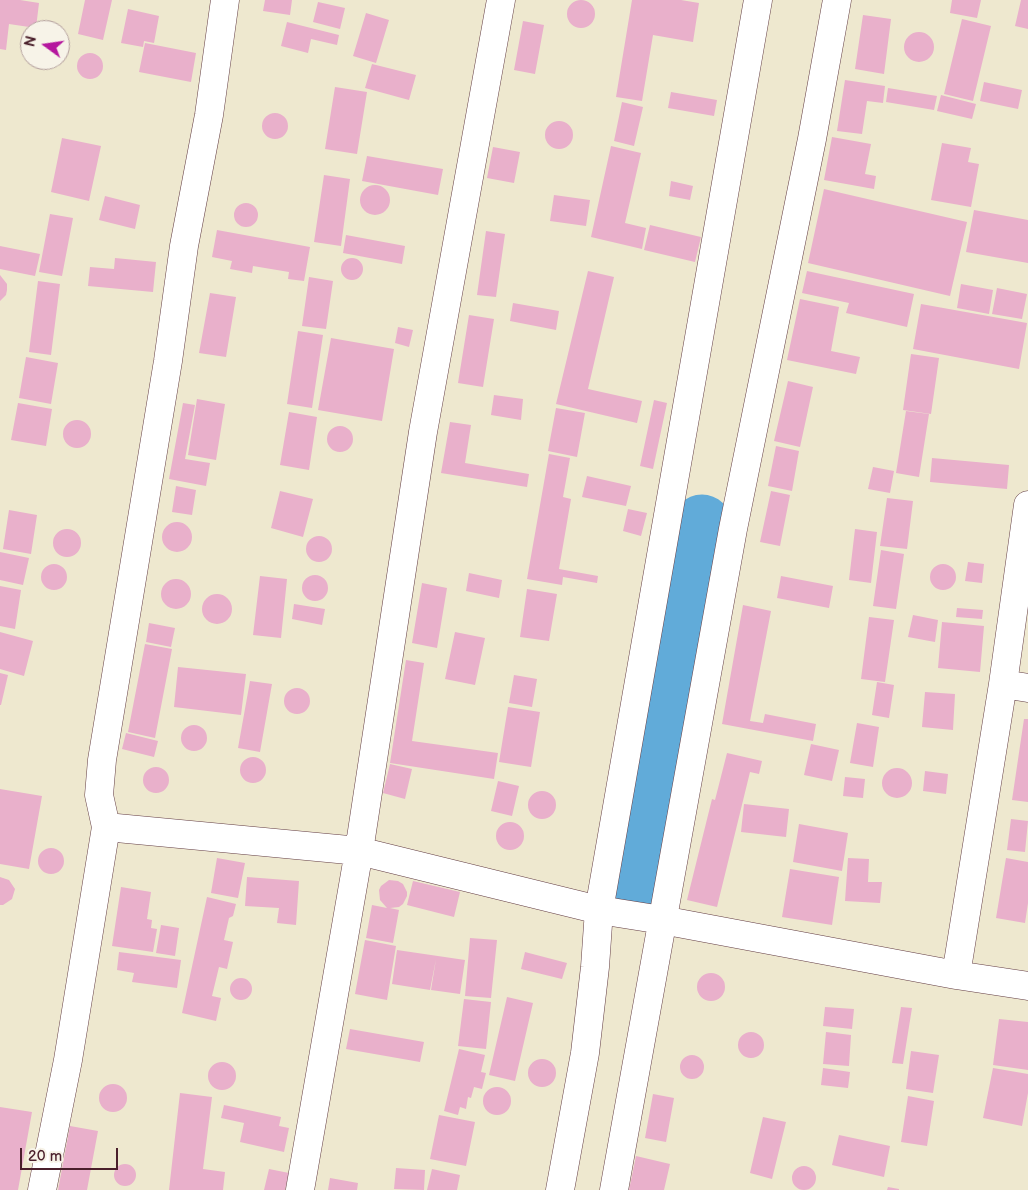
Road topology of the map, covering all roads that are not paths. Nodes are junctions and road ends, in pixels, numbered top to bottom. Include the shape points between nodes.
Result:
1 (225, 0) edge
2 (501, 0) edge
3 (758, 0) edge
4 (837, 0) edge
5 (1028, 505) edge
6 (1016, 686) edge
7 (106, 827) junction
8 (359, 850) junction
9 (599, 910) junction
10 (662, 920) junction
11 (956, 975) junction
12 (1028, 986) edge
13 (42, 1190) edge
14 (300, 1190) edge
15 (560, 1190) edge
16 (614, 1190) edge

1 - 7 street via 209,115 184,246 102,760 99,795
2 - 8 street via 423,432
3 - 9 street
4 - 10 street via 733,530
5 - 6 street
6 - 11 street
7 - 8 street
7 - 13 street via 68,1060
8 - 9 street
8 - 14 street
9 - 10 street
9 - 15 street via 586,1053
10 - 11 street
10 - 16 street
11 - 12 street

